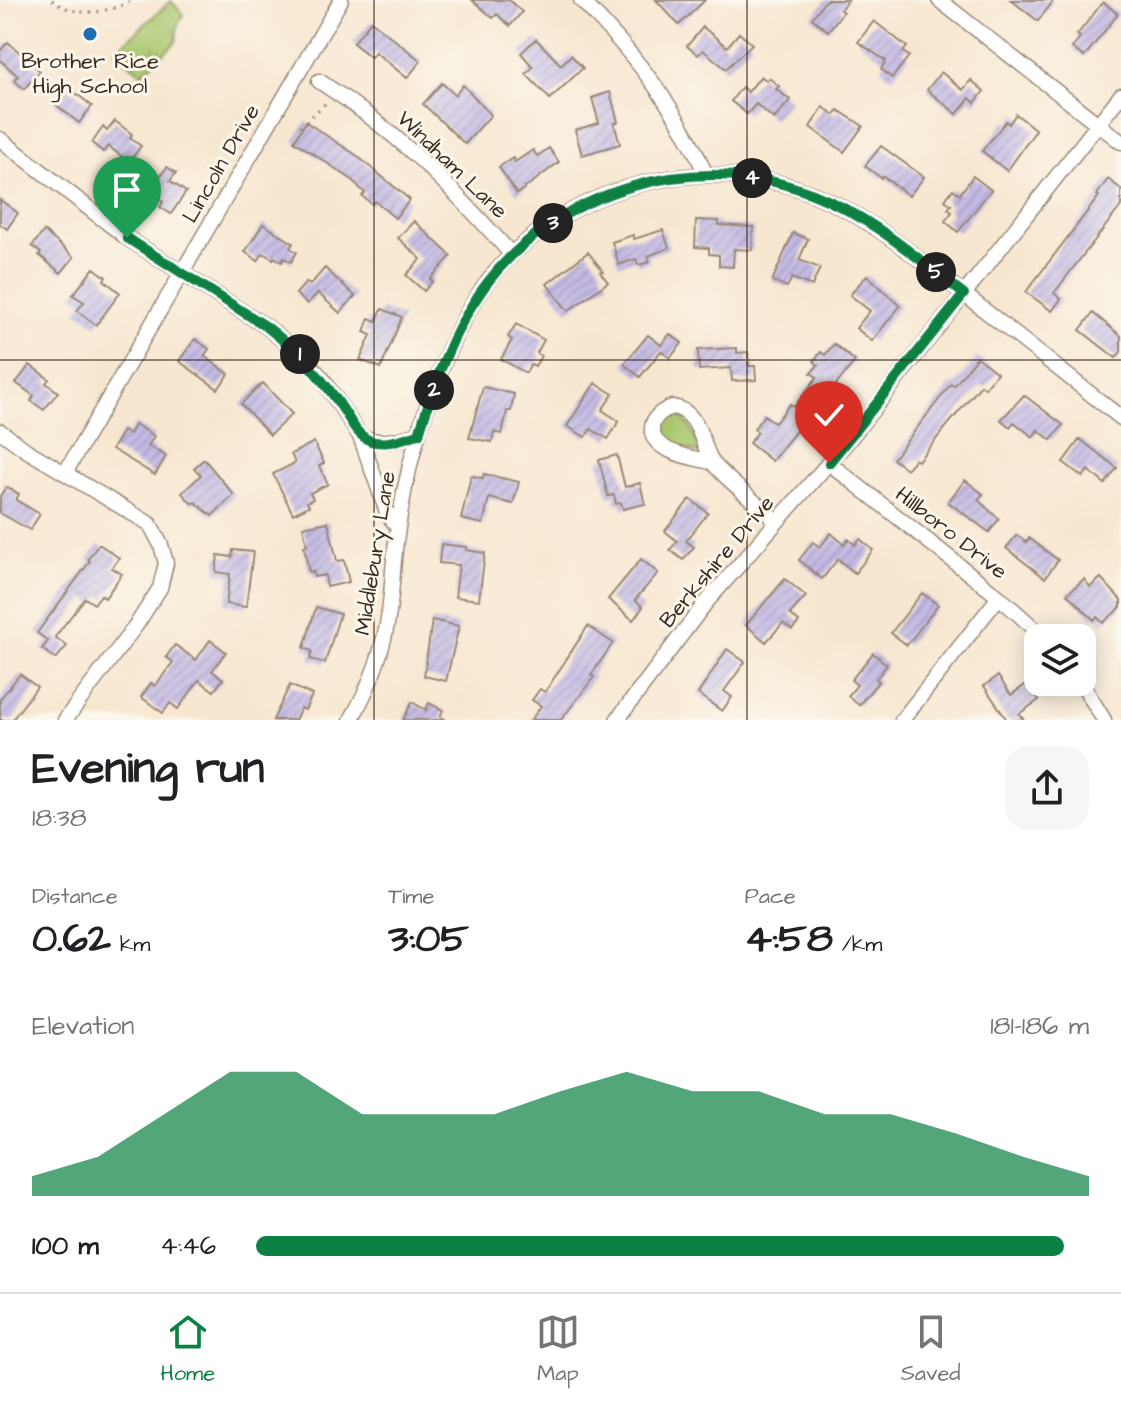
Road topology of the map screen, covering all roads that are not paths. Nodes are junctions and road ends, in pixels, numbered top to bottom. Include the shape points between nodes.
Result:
1 (341, 0) edge
2 (581, 0) edge
3 (939, 0) edge
4 (319, 81) dead end
5 (1121, 95) edge
6 (1098, 124) junction
7 (0, 139) edge
8 (1121, 142) edge
9 (706, 175) junction
10 (512, 255) junction
11 (181, 273) junction
12 (964, 294) junction
13 (1121, 418) edge
14 (0, 431) edge
15 (419, 434) junction
16 (360, 436) junction
17 (711, 462) junction
18 (829, 463) junction
19 (65, 473) junction
20 (776, 521) junction
21 (398, 527) junction
22 (999, 597) junction
23 (1029, 624) edge
24 (1089, 696) edge
25 (65, 720) edge
26 (351, 720) edge
27 (617, 720) edge
28 (902, 720) edge
29 (1104, 720) edge

1 - 11 street, Lincoln Drive
2 - 9 street via 660,97
3 - 6 street
4 - 10 street, Windham Lane via 436,171
5 - 6 street, Berkshire Drive
6 - 8 street
6 - 12 street, Berkshire Drive
7 - 11 street via 127,238
9 - 10 street, Middlebury Lane via 670,177 607,194 542,230
9 - 12 street, Middlebury Lane via 754,178 815,194 879,229
10 - 15 street, Middlebury Lane via 460,325
11 - 16 street via 267,327 302,356
11 - 19 street, Lincoln Drive
12 - 13 street, Middlebury Lane
12 - 18 street, Berkshire Drive
14 - 19 street
15 - 16 street via 390,443
15 - 21 street, Middlebury Lane
16 - 21 street via 388,515
17 - 17 street via 685,411 672,407 657,416 653,434 660,445
17 - 20 street
18 - 20 street, Berkshire Drive
18 - 22 street, Hillboro Drive
19 - 25 street via 150,524 166,563 160,588 137,624
20 - 27 street, Berkshire Drive
21 - 26 street, Middlebury Lane via 382,646
22 - 23 street, Hillboro Drive
22 - 28 street
24 - 29 street

